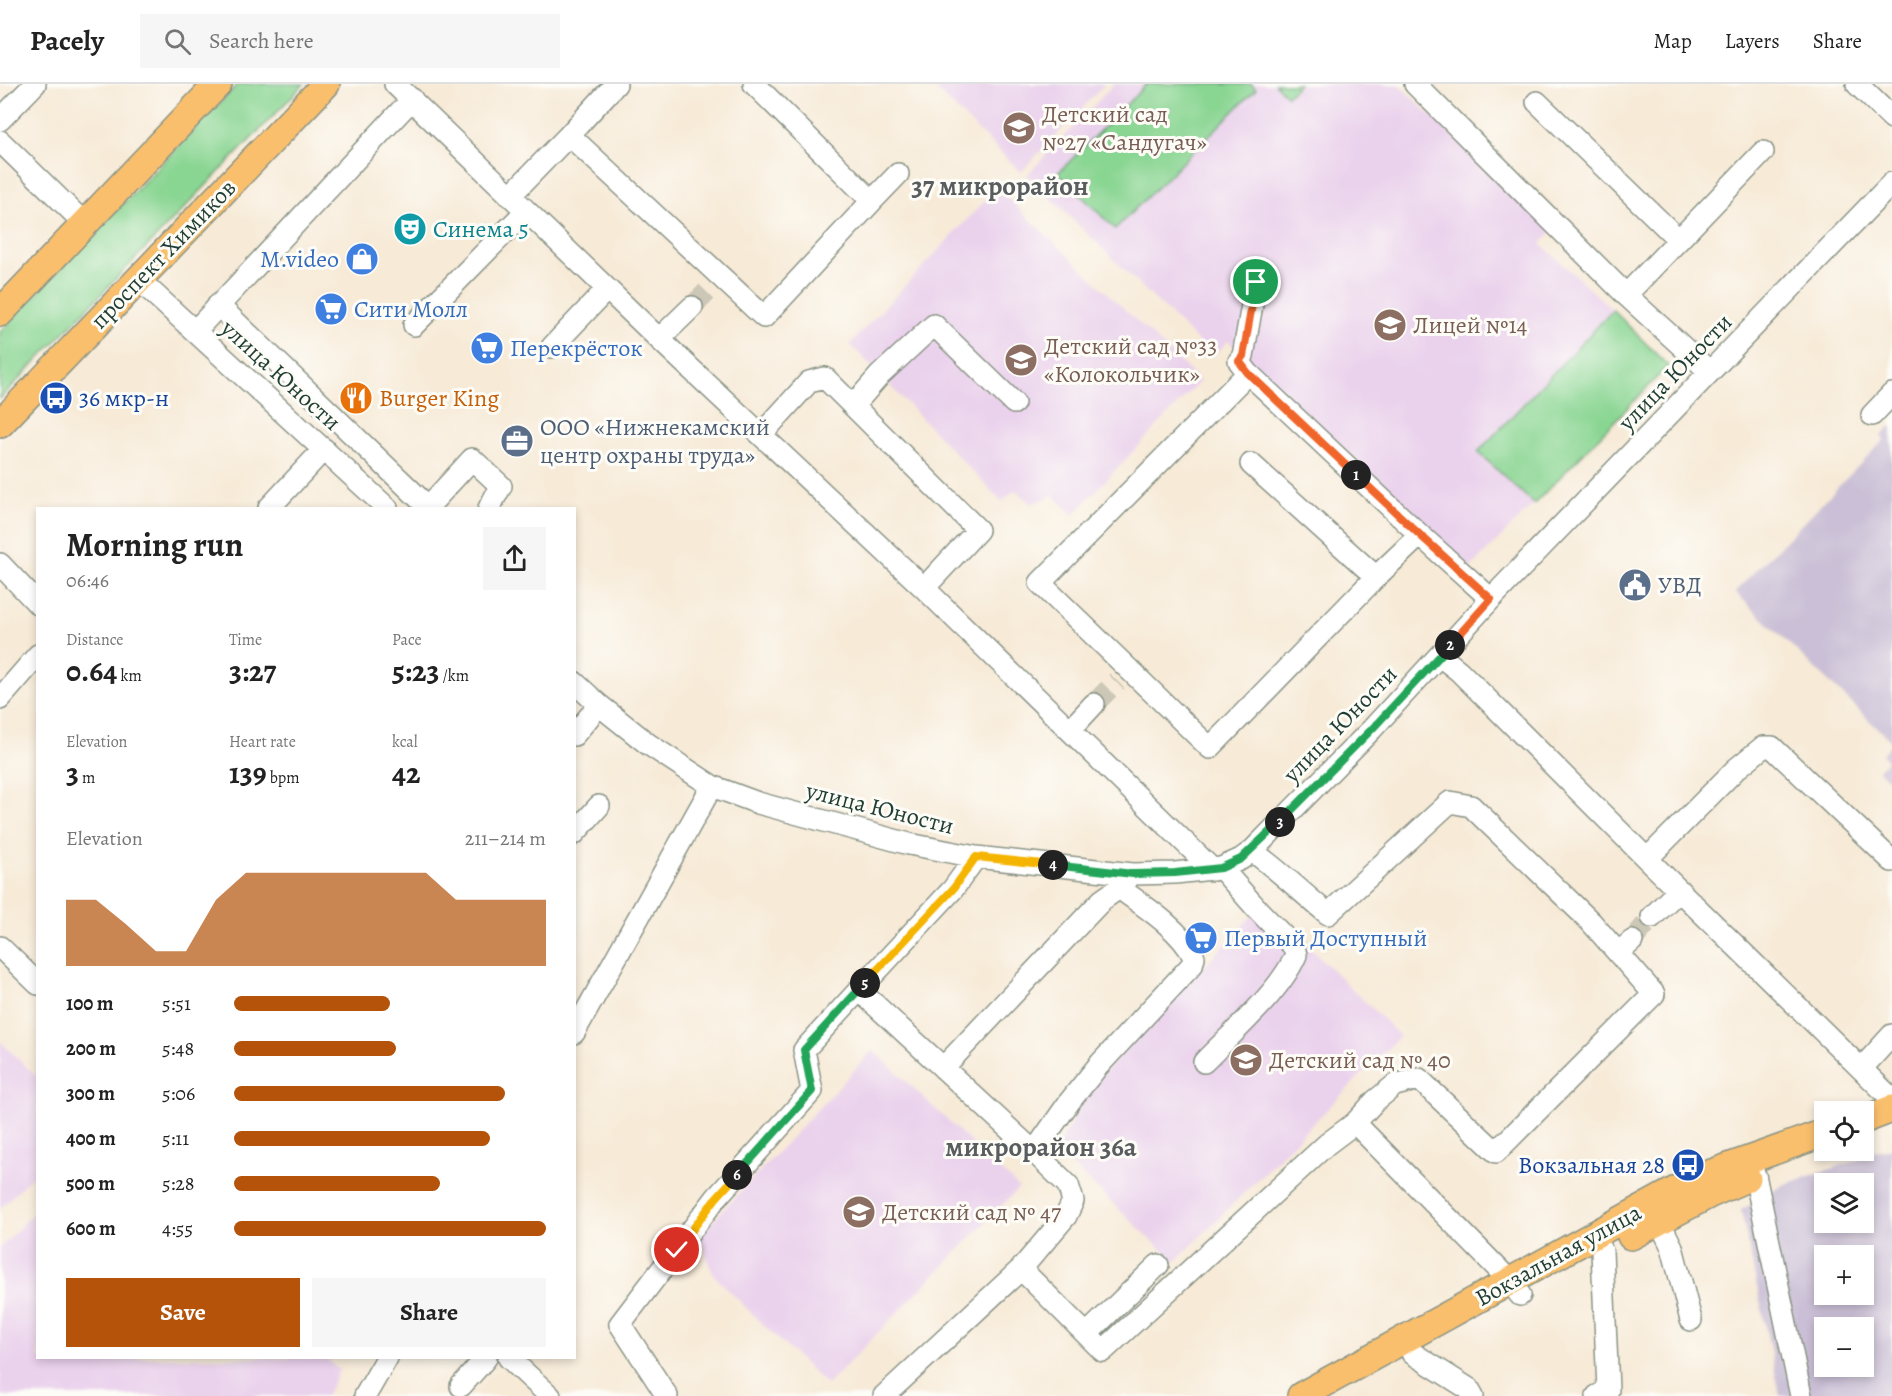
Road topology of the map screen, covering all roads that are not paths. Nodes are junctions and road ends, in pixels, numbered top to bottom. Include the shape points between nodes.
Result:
1 (35, 84) edge
2 (218, 84) edge
3 (326, 84) edge
4 (616, 84) edge
5 (754, 84) edge
6 (1415, 84) edge
7 (1857, 84) edge
8 (405, 89) edge
9 (1537, 102) dead end
10 (1892, 118) edge
11 (0, 120) edge
12 (569, 135) junction
13 (0, 141) edge
14 (1763, 152) dead end
15 (898, 174) dead end
16 (1892, 183) edge
17 (510, 196) junction
18 (872, 201) junction
19 (526, 211) junction
20 (85, 224) junction
21 (1679, 240) junction
22 (139, 280) junction
23 (1256, 282) dead end
24 (607, 289) junction
25 (1626, 295) junction
26 (218, 305) junction
27 (692, 307) tunnel mouth
28 (0, 313) edge
29 (414, 325) dead end
30 (195, 331) junction
31 (659, 339) junction
32 (552, 347) dead end
33 (1710, 372) junction
34 (1248, 373) junction
35 (1892, 394) edge
36 (1014, 403) dead end
37 (853, 406) junction
38 (1872, 415) dead end
39 (5, 418) edge
40 (761, 435) junction
41 (324, 449) junction
42 (1251, 464) dead end
43 (270, 507) edge
44 (386, 507) edge
45 (428, 507) edge
46 (430, 507) edge
47 (490, 507) edge
48 (1420, 535) junction
49 (0, 564) edge
50 (1376, 577) junction
51 (924, 588) junction
52 (1491, 599) junction
53 (36, 602) edge
54 (36, 656) edge
55 (1440, 656) junction
56 (576, 684) edge
57 (0, 699) edge
58 (599, 705) junction
59 (1094, 705) tunnel mouth
60 (1064, 730) junction
61 (576, 733) edge
62 (712, 786) junction
63 (599, 806) dead end
64 (576, 832) edge
65 (1185, 842) junction
66 (1252, 851) junction
67 (976, 857) junction
68 (1647, 859) junction
69 (1892, 861) edge
70 (1217, 869) junction
71 (1167, 873) junction
72 (1126, 881) junction
73 (1679, 890) junction
74 (1652, 917) tunnel mouth
75 (0, 946) edge
76 (36, 982) edge
77 (859, 990) junction
78 (576, 1029) edge
79 (1892, 1035) edge
80 (1204, 1062) dead end
81 (943, 1068) junction
82 (1862, 1068) junction
83 (1892, 1099) edge
84 (1892, 1109) edge
85 (1874, 1116) edge
86 (1355, 1123) junction
87 (1892, 1128) edge
88 (1874, 1134) edge
89 (1814, 1137) edge
90 (1034, 1152) junction
91 (1814, 1154) edge
92 (1755, 1175) junction
93 (1659, 1221) junction
94 (1602, 1251) junction
95 (1158, 1265) dead end
96 (1021, 1269) junction
97 (1515, 1288) junction
98 (1691, 1320) dead end
99 (1087, 1335) junction
100 (1412, 1353) junction
101 (386, 1359) edge
102 (485, 1359) edge
103 (510, 1359) edge
104 (461, 1386) dead end
105 (664, 1395) edge
106 (365, 1396) edge
107 (550, 1396) edge
108 (884, 1396) edge
109 (1301, 1396) edge
110 (1330, 1396) edge
111 (1473, 1396) edge
112 (1598, 1396) edge
113 (1801, 1396) edge

1 - 11 street
2 - 20 main road
3 - 22 main road, проспект Химиков
4 - 12 street
5 - 18 street
6 - 25 street
7 - 10 street
8 - 17 street via 432,122
8 - 26 street
9 - 21 street
12 - 17 street
12 - 18 street via 717,282 764,317
13 - 20 street
14 - 21 street
15 - 18 street
16 - 33 street, улица Юности
17 - 19 street
19 - 24 street
19 - 29 street
20 - 28 main road
21 - 25 street
22 - 30 street, улица Юности
22 - 39 main road, проспект Химиков
23 - 34 street via 1239,361
24 - 31 street
24 - 32 street
25 - 33 street
26 - 30 street
26 - 45 street
27 - 31 street
30 - 41 street, улица Юности
31 - 40 street
33 - 52 street, улица Юности
34 - 48 street
34 - 50 street via 1040,583 1123,675 1210,748
35 - 38 street
36 - 37 street via 934,325
37 - 40 street via 825,378 809,382
37 - 51 street via 978,530
40 - 51 street
41 - 43 street
41 - 44 street, улица Юности
42 - 50 street
46 - 47 street via 472,459 501,486
48 - 50 street
48 - 52 street
49 - 53 street
51 - 60 street
52 - 55 street, улица Юности
54 - 57 street
55 - 66 street, улица Юности
55 - 68 street
56 - 58 street, улица Юности
58 - 61 street
58 - 62 street, улица Юности via 648,744
59 - 60 street
60 - 65 street
62 - 67 street, улица Юности via 898,841
62 - 78 street
63 - 64 street
65 - 70 street
65 - 71 street via 1179,860
66 - 70 street, улица Юности
66 - 86 street via 1328,914 1450,802 1472,806 1591,922 1625,947 1654,994 1497,1152 1419,1079 1395,1085
67 - 72 street, улица Юности
67 - 77 street via 953,889
68 - 69 street via 1736,769 1763,747 1772,747
68 - 73 street
70 - 71 street, улица Юности
70 - 80 street via 1294,947 1296,955 1272,991
71 - 72 street, улица Юности
72 - 81 street via 1102,900
72 - 90 street via 1189,946 1194,957 1192,965 1098,1066
73 - 74 street
73 - 82 street
75 - 76 street
77 - 81 street
77 - 105 street via 804,1050 812,1091 716,1198 620,1324
79 - 82 street
81 - 90 street
82 - 83 street
84 - 85 main road
86 - 97 street
86 - 99 street via 1327,1144 1103,1351
87 - 88 main road
89 - 97 main road, Вокзальная улица via 1698,1178
90 - 96 street via 1068,1185 1074,1201
91 - 92 main road, Вокзальная улица
92 - 93 main road, Вокзальная улица
92 - 113 street
93 - 94 main road, Вокзальная улица
93 - 98 street via 1672,1247
94 - 97 main road, Вокзальная улица
94 - 112 street via 1608,1390
95 - 99 street
96 - 99 street
96 - 108 street
97 - 100 main road, Вокзальная улица
97 - 109 main road, Вокзальная улица
100 - 110 main road, Вокзальная улица
100 - 111 street
101 - 106 street
102 - 104 street
103 - 107 street

